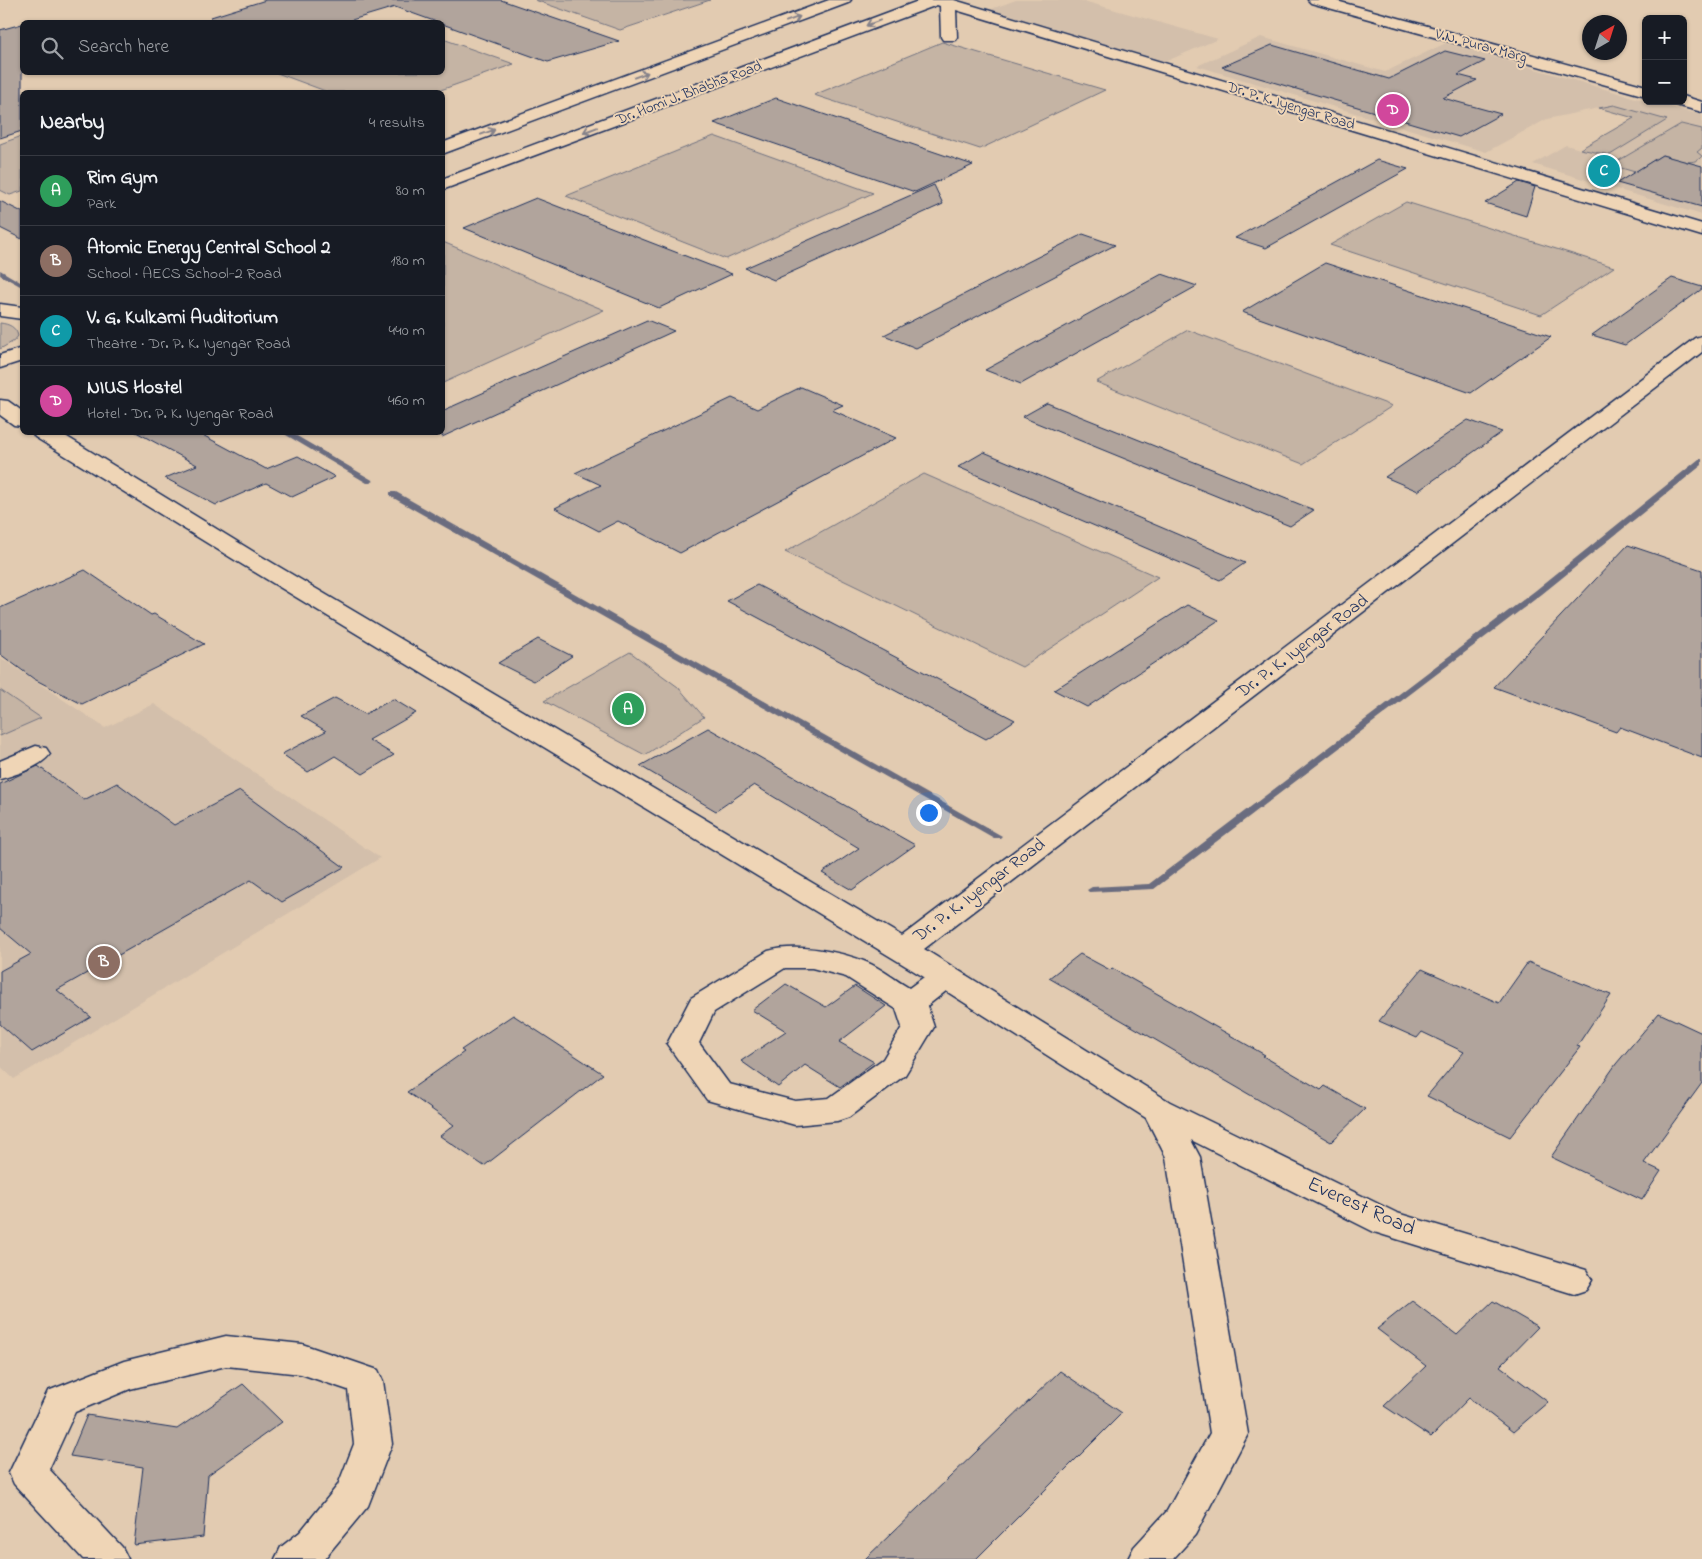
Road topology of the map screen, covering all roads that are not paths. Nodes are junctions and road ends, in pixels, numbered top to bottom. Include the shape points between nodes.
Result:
1 (843, 0) edge
2 (1316, 0) edge
3 (1346, 0) edge
4 (941, 1) edge
5 (949, 37) dead end
6 (1642, 82) edge
7 (1642, 90) edge
8 (1687, 94) edge
9 (1702, 98) edge
10 (1687, 102) edge
11 (1702, 107) edge
12 (445, 148) edge
13 (445, 184) edge
14 (1702, 230) edge
15 (1702, 342) edge
16 (20, 355) edge
17 (0, 362) edge
18 (0, 406) edge
19 (20, 419) edge
20 (48, 435) edge
21 (36, 754) dead end
22 (0, 771) edge
23 (903, 950) junction
24 (945, 976) junction
25 (910, 1003) junction
26 (1158, 1110) junction
27 (1574, 1280) dead end
28 (108, 1559) edge
29 (295, 1559) edge
30 (1148, 1559) edge

12 -> 1 street, Dr. Homi J. Bhabha Road
2 - 7 street, V.N. Purav Marg
3 - 6 street, V.N. Purav Marg
4 - 5 street
4 -> 13 street, Dr. Homi J. Bhabha Road
4 - 14 street, Dr. P. K. Iyengar Road
8 - 9 street
10 - 11 street
15 - 23 street, Dr. P. K. Iyengar Road
16 - 17 street
18 - 19 street
20 - 23 street, Everest Road
21 - 22 street
23 - 24 street, Everest Road
24 - 25 street
24 - 26 street, Everest Road
25 - 25 street via 918,1028 894,1067 837,1109 796,1113 718,1092 683,1044 702,1005 779,958 812,958 856,969
26 - 27 street, Everest Road via 1386,1222
26 - 30 street via 1184,1157 1229,1434 1181,1523
28 - 29 street via 28,1473 62,1402 124,1376 226,1351 302,1359 365,1381 373,1444 354,1494 314,1544

